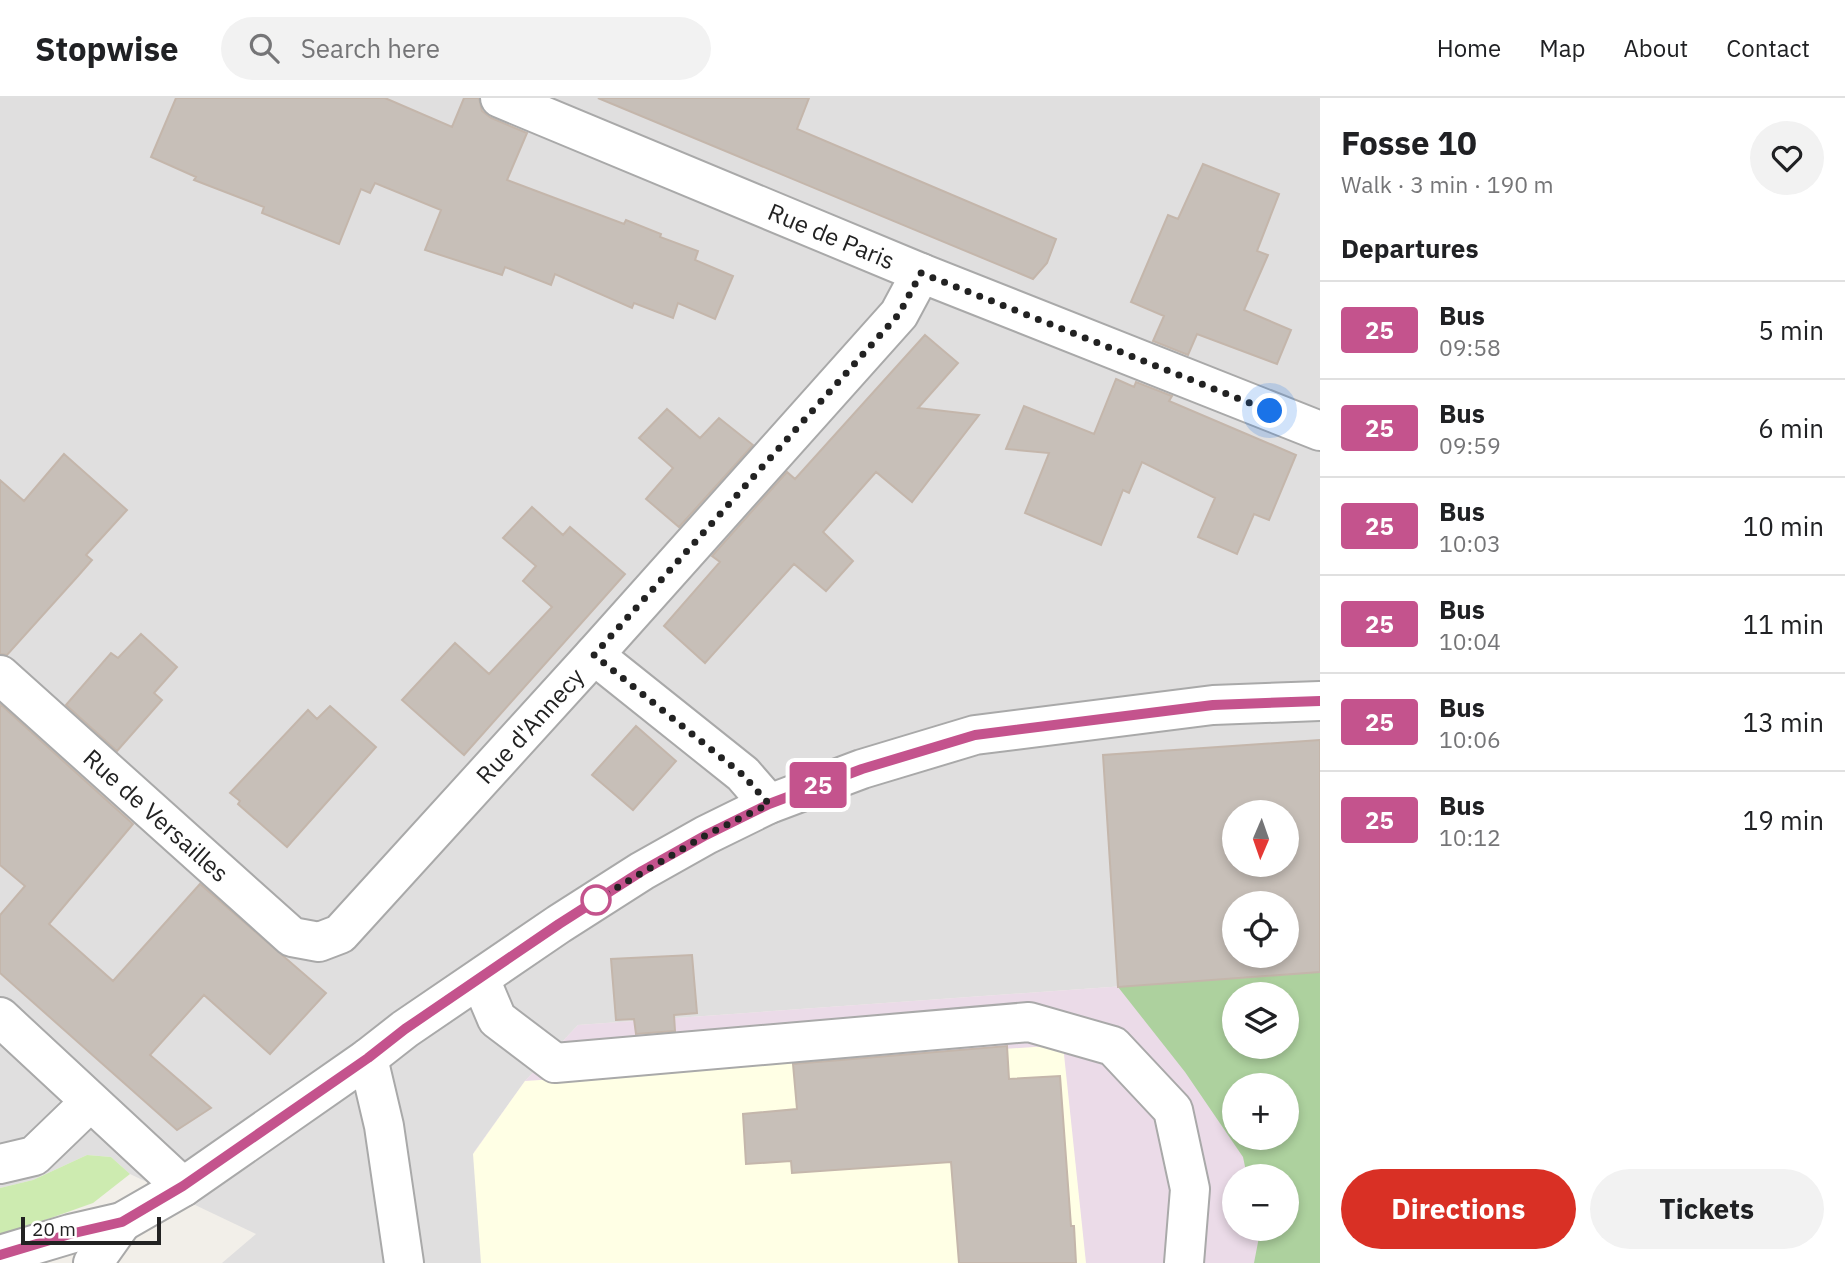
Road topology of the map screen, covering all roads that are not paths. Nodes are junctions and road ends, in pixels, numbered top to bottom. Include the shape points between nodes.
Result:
1 (500, 98) edge
2 (921, 273) junction
3 (1320, 431) edge
4 (594, 655) junction
5 (0, 675) edge
6 (1320, 701) edge
7 (769, 804) junction
8 (319, 942) joint
9 (480, 979) junction
10 (0, 1017) edge
11 (368, 1058) junction
12 (90, 1102) junction
13 (0, 1164) edge
14 (183, 1186) junction
15 (122, 1222) junction
16 (0, 1255) edge
17 (93, 1263) edge
18 (403, 1263) edge
19 (1184, 1263) edge

1 - 2 street, Rue de Paris
2 - 3 street, Rue de Paris
2 - 4 street, Rue d'Annecy via 899,314
4 - 7 street via 743,775
4 - 8 street, Rue d'Annecy via 340,934
5 - 8 street, Rue de Versailles via 292,937
6 - 7 street via 1213,705 975,735 862,769
7 - 9 street via 642,871
9 - 11 street
9 - 19 street via 497,1019 555,1063 1029,1022 1113,1046 1173,1110 1190,1189
10 - 12 street
11 - 14 street
11 - 18 street via 384,1126
12 - 13 street via 34,1156
12 - 14 street
14 - 15 street
15 - 16 street
15 - 17 street

